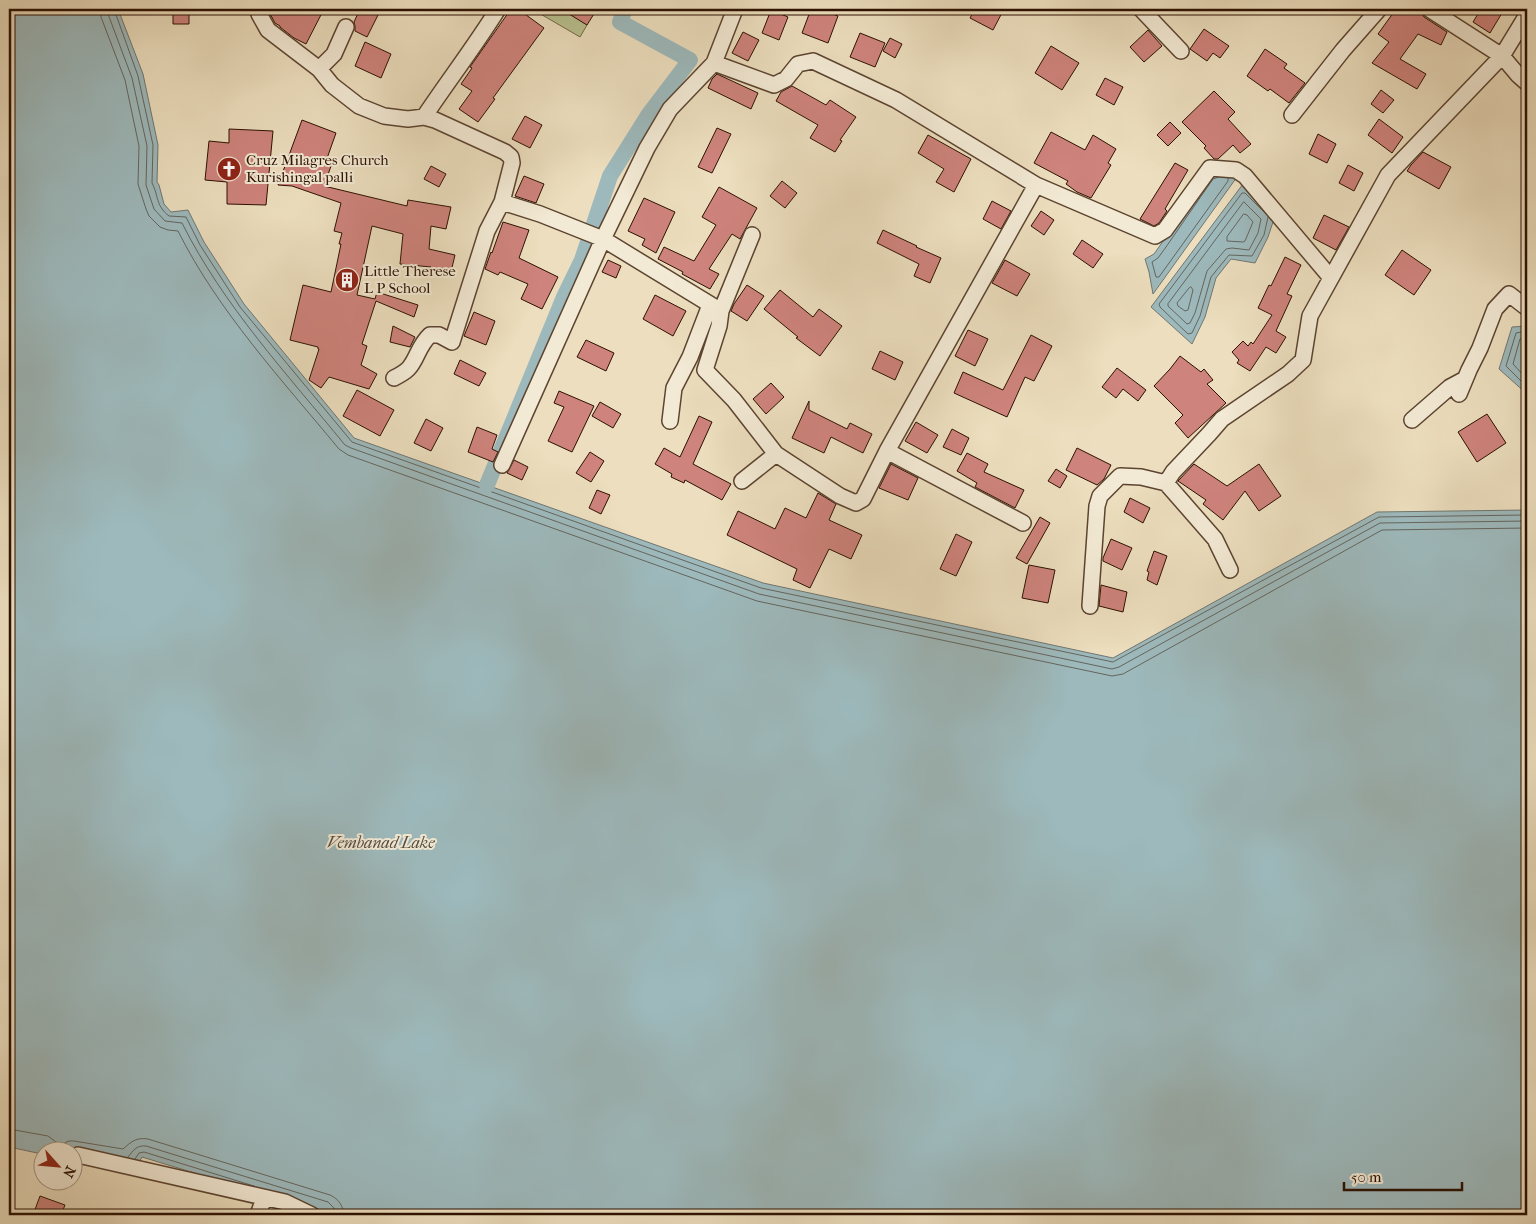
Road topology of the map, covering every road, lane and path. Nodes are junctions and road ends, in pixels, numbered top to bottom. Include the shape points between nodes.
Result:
1 (260, 9) edge
2 (498, 9) edge
3 (735, 9) edge
4 (1141, 9) edge
5 (1379, 9) edge
6 (1429, 9) edge
7 (1527, 15) edge
8 (346, 27) dead end
9 (1181, 51) dead end
10 (1502, 56) junction
11 (714, 63) junction
12 (319, 69) junction
13 (1527, 83) edge
14 (1292, 115) dead end
15 (424, 117) junction
16 (1036, 185) junction
17 (502, 202) junction
18 (752, 235) dead end
19 (595, 236) junction
20 (1330, 278) junction
21 (716, 308) junction
22 (1527, 308) edge
23 (394, 378) dead end
24 (1465, 379) junction
25 (1459, 394) dead end
26 (1412, 420) dead end
27 (670, 421) dead end
28 (887, 451) junction
29 (776, 454) junction
30 (502, 465) dead end
31 (742, 481) dead end
32 (1166, 483) junction
33 (1023, 523) dead end
34 (1230, 570) dead end
35 (1090, 606) dead end
36 (82, 1156) edge
37 (264, 1198) junction
38 (258, 1215) edge
39 (312, 1215) edge

1 - 12 street via 259,14 268,30
2 - 15 street
3 - 11 street
4 - 9 street
5 - 14 street
6 - 10 street
7 - 10 street
8 - 12 street via 334,54
10 - 13 street
10 - 20 street via 1388,174
11 - 16 street via 774,85 786,79 798,64 813,61 896,100
11 - 19 street via 670,109
12 - 15 street via 359,106 384,116
15 - 17 street via 510,156 512,163
16 - 20 street via 1155,236 1165,230 1210,168 1236,170 1245,176
16 - 28 street
17 - 19 street
17 - 23 street via 488,231 452,342 439,335 430,335 422,342 407,370
18 - 21 street
19 - 21 street
19 - 30 street
20 - 32 street via 1310,316 1303,360 1222,419
21 - 27 street via 674,388
21 - 29 street via 719,326 705,370 734,400
22 - 24 street via 1509,294 1496,309
24 - 25 street
24 - 26 street via 1450,387
28 - 29 street via 863,499 856,502 840,496
28 - 33 street
29 - 31 street
32 - 34 street via 1215,539
32 - 35 street via 1120,476 1100,496
36 - 37 street
37 - 38 street
37 - 39 street via 285,1202

